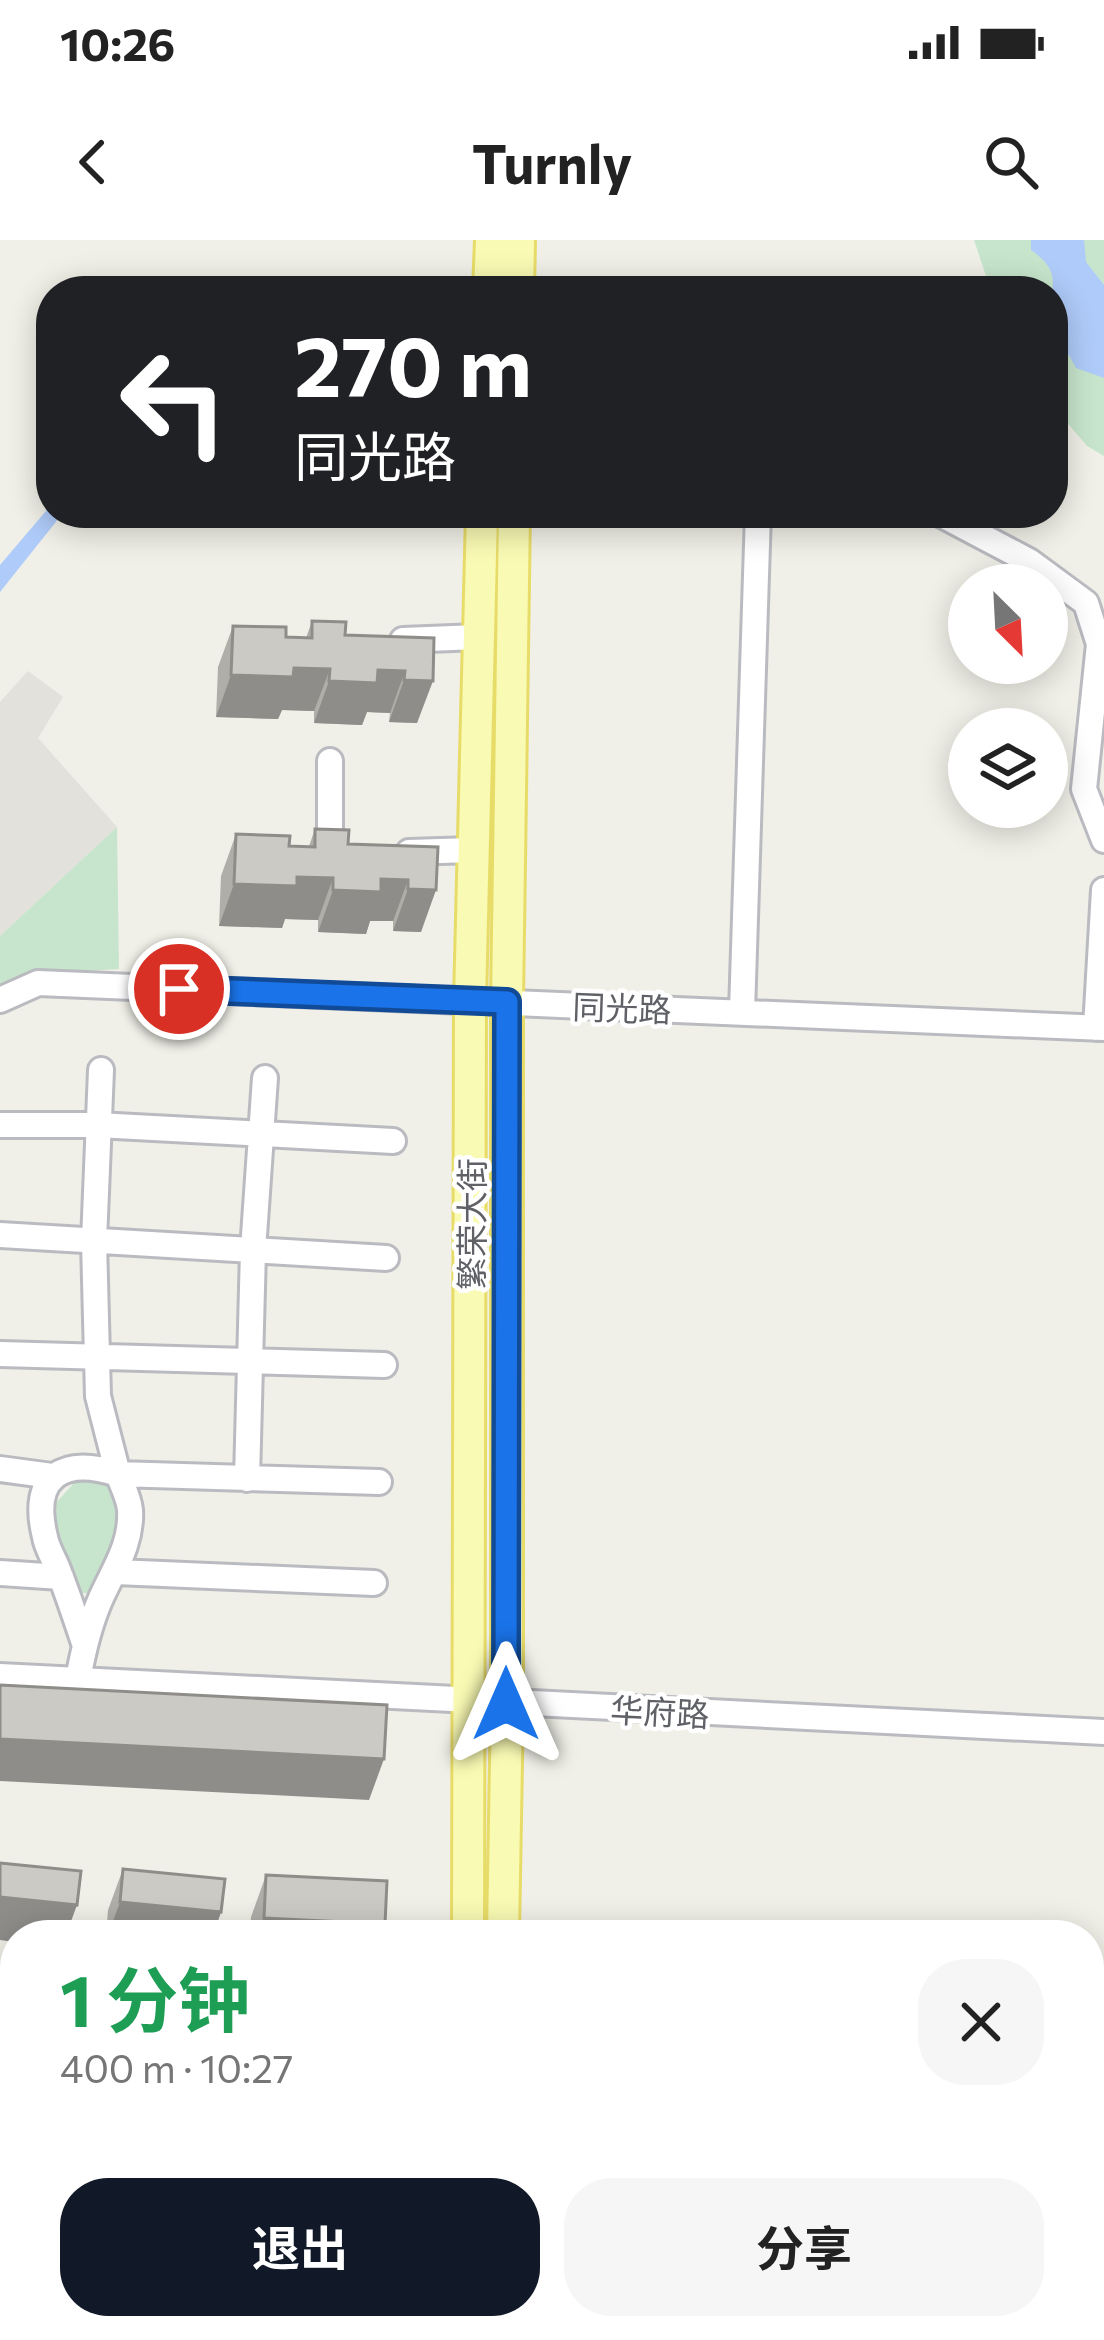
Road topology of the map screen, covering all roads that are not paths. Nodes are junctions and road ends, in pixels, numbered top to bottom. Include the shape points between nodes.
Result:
1 (491, 240) edge
2 (519, 240) edge
3 (490, 276) edge
4 (518, 276) edge
5 (482, 528) edge
6 (514, 528) edge
7 (758, 528) edge
8 (966, 528) edge
9 (478, 637) junction
10 (389, 641) edge
11 (331, 761) dead end
12 (1104, 840) edge
13 (472, 850) junction
14 (1104, 890) edge
15 (0, 1000) edge
16 (470, 1000) junction
17 (507, 1002) junction
18 (742, 1012) junction
19 (1100, 1028) edge
20 (101, 1070) dead end
21 (265, 1078) dead end
22 (0, 1125) edge
23 (97, 1125) junction
24 (262, 1134) junction
25 (393, 1142) dead end
26 (0, 1235) edge
27 (94, 1241) junction
28 (253, 1250) junction
29 (386, 1258) dead end
30 (0, 1354) edge
31 (98, 1355) junction
32 (248, 1360) junction
33 (384, 1366) dead end
34 (0, 1469) edge
35 (118, 1474) junction
36 (52, 1475) junction
37 (247, 1479) junction
38 (379, 1482) dead end
39 (116, 1571) junction
40 (0, 1573) edge
41 (61, 1577) junction
42 (374, 1583) dead end
43 (84, 1643) junction
44 (0, 1676) edge
45 (79, 1680) junction
46 (470, 1702) junction
47 (506, 1704) junction
48 (1104, 1732) edge
49 (468, 1920) edge
50 (502, 1920) edge

1 - 3 main road
2 - 4 main road
5 - 9 main road, 繁荣大街
6 - 17 main road, 繁荣大街
7 - 18 street
8 - 12 street via 1086,603 1099,644 1084,789
9 - 10 street
9 - 13 main road, 繁荣大街
11 - 13 street via 330,853
13 - 16 main road, 繁荣大街
14 - 19 street
15 - 16 street, 同光路 via 38,983
16 - 17 street, 同光路
16 - 46 main road, 繁荣大街
17 - 18 street, 同光路
17 - 47 main road, 繁荣大街
18 - 19 street, 同光路
20 - 23 street
21 - 24 street
22 - 23 street
23 - 24 street
23 - 27 street
24 - 25 street
24 - 28 street
26 - 27 street
27 - 28 street
27 - 31 street
28 - 29 street
28 - 32 street
30 - 31 street
31 - 32 street
31 - 35 street via 98,1396
32 - 33 street
32 - 37 street
34 - 36 street
35 - 36 street via 94,1466
35 - 37 street
35 - 39 street via 130,1508
36 - 41 street via 43,1491 44,1535
37 - 38 street
39 - 42 street
39 - 43 street
40 - 41 street
41 - 43 street
43 - 45 street
44 - 45 street, 华府路
45 - 46 street, 华府路
46 - 47 street, 华府路
46 - 49 main road, 繁荣大街
47 - 48 street, 华府路
47 - 50 main road, 繁荣大街

